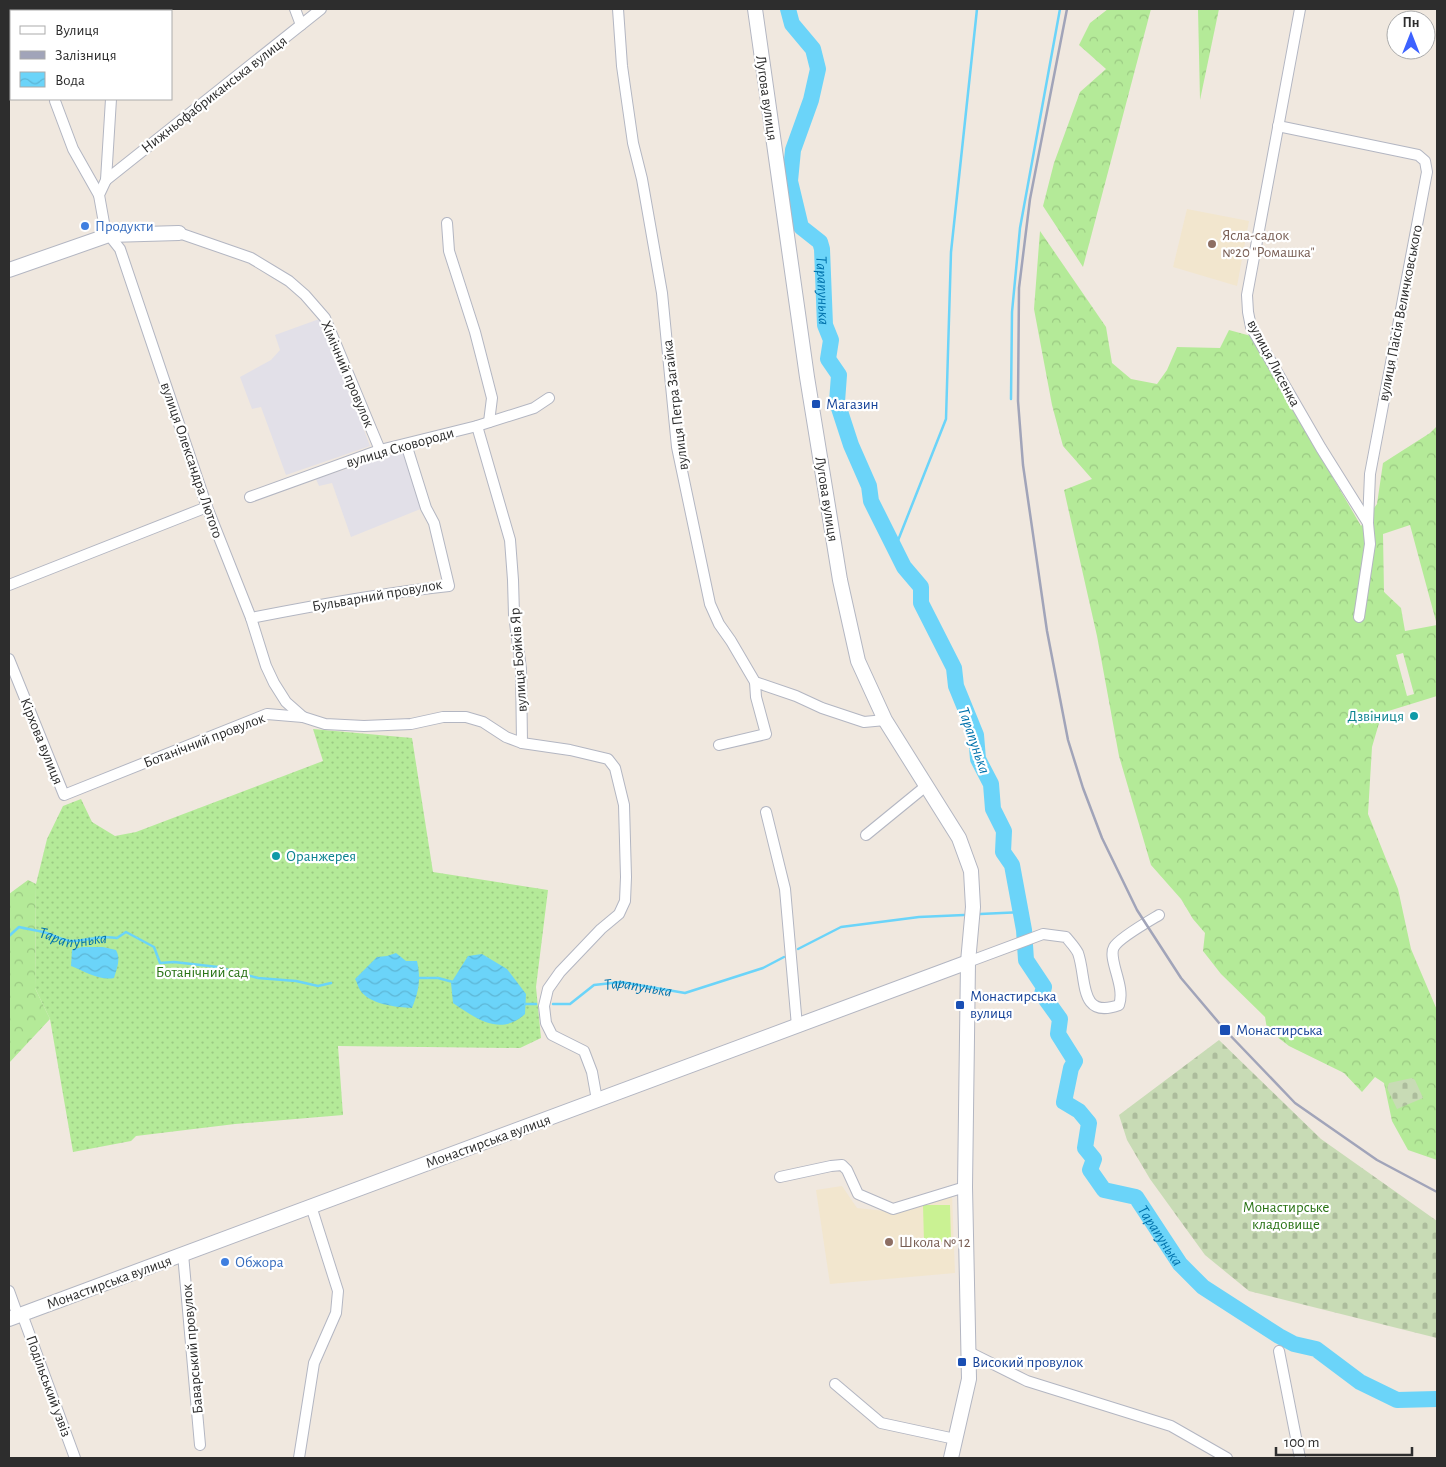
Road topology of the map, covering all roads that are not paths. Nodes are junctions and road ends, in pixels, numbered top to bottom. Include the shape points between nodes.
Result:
1 (295, 9) edge
2 (321, 9) edge
3 (618, 9) edge
4 (755, 9) edge
5 (1300, 9) edge
6 (301, 25) junction
7 (111, 100) edge
8 (55, 101) dead end
9 (1278, 126) junction
10 (106, 180) junction
11 (99, 195) junction
12 (447, 223) dead end
13 (179, 234) joint
14 (109, 235) junction
15 (9, 270) edge
16 (550, 398) dead end
17 (489, 422) junction
18 (477, 426) junction
19 (406, 444) junction
20 (380, 450) junction
21 (250, 497) dead end
22 (207, 507) junction
23 (1368, 523) junction
24 (9, 585) edge
25 (1359, 617) dead end
26 (251, 618) junction
27 (9, 659) edge
28 (756, 682) junction
29 (303, 717) junction
30 (885, 720) junction
31 (522, 743) junction
32 (718, 745) dead end
33 (926, 786) junction
34 (64, 795) joint
35 (766, 812) dead end
36 (866, 835) dead end
37 (1159, 915) dead end
38 (968, 962) junction
39 (797, 1026) junction
40 (597, 1100) junction
41 (780, 1177) dead end
42 (965, 1187) junction
43 (311, 1206) junction
44 (183, 1254) junction
45 (9, 1291) edge
46 (16, 1316) edge
47 (1278, 1351) dead end
48 (969, 1352) junction
49 (835, 1384) dead end
50 (955, 1439) junction
51 (200, 1445) dead end
52 (75, 1458) edge
53 (299, 1458) edge
54 (951, 1458) edge
55 (1227, 1458) edge
56 (1300, 1458) edge

1 - 6 street
2 - 6 street, Нижньофабриканська вулиця
3 - 28 street, вулиця Петра Загайка via 633,143 662,293 677,447 710,604 718,624
4 - 30 street, Лугова вулиця via 807,377 840,580 858,661
5 - 9 street, вулиця Лисенка
6 - 10 street, Нижньофабриканська вулиця
7 - 10 street
8 - 11 street, вулиця Олександра Лютого via 73,149
9 - 23 street, вулиця Лисенка via 1246,295 1251,327
9 - 23 street, вулиця Паїсія Величковського via 1418,155 1425,161 1426,172 1370,474
10 - 11 street
11 - 14 street, вулиця Олександра Лютого
12 - 17 street via 448,251 475,332 492,398
13 - 14 street
13 - 20 street, Хімічний провулок via 251,258 289,281 319,310
14 - 15 street
14 - 22 street, вулиця Олександра Лютого via 120,249
16 - 17 street, вулиця Сковороди via 534,408
17 - 18 street, вулиця Сковороди
18 - 19 street, вулиця Сковороди
18 - 31 street, вулиця Бойків Яр via 510,540 521,669
19 - 20 street, вулиця Сковороди
19 - 26 street, Бульварний провулок via 426,508 434,523 448,586
20 - 21 street, вулиця Сковороди
22 - 24 street
22 - 26 street, вулиця Олександра Лютого
23 - 25 street, вулиця Паїсія Величковського via 1370,544
26 - 29 street, вулиця Олександра Лютого via 274,683 286,702
27 - 34 street, Кірхова вулиця
28 - 30 street via 864,722
28 - 32 street via 756,697 766,734
29 - 31 street, Ботанічний провулок via 325,724 364,726 466,717 483,722
29 - 34 street, Ботанічний провулок via 267,714
30 - 33 street, Лугова вулиця
31 - 40 street via 608,759 615,768 624,805 625,901 619,914 560,972 548,989 544,1006 546,1023 552,1035 584,1051
33 - 36 street
33 - 38 street, Лугова вулиця via 959,838 971,871 973,907
35 - 39 street via 785,889
37 - 38 street via 1114,947 1112,956 1121,987 1121,1000 1119,1005 1110,1009 1092,1006 1087,998 1077,952 1066,937 1043,934
38 - 39 street, Монастирська вулиця
38 - 42 street, Лугова вулиця
39 - 40 street, Монастирська вулиця
40 - 43 street, Монастирська вулиця
41 - 42 street via 842,1166 858,1194 893,1209
42 - 48 street, Лугова вулиця
43 - 44 street, Монастирська вулиця
43 - 53 street via 338,1291 336,1313 314,1364
44 - 46 street, Монастирська вулиця
44 - 51 street, Баварський провулок
45 - 46 street
46 - 52 street, Подільський узвіз
47 - 56 street
48 - 50 street, Лугова вулиця via 969,1379
48 - 55 street via 1027,1381 1171,1426
49 - 50 street via 881,1423
50 - 54 street, Лугова вулиця

